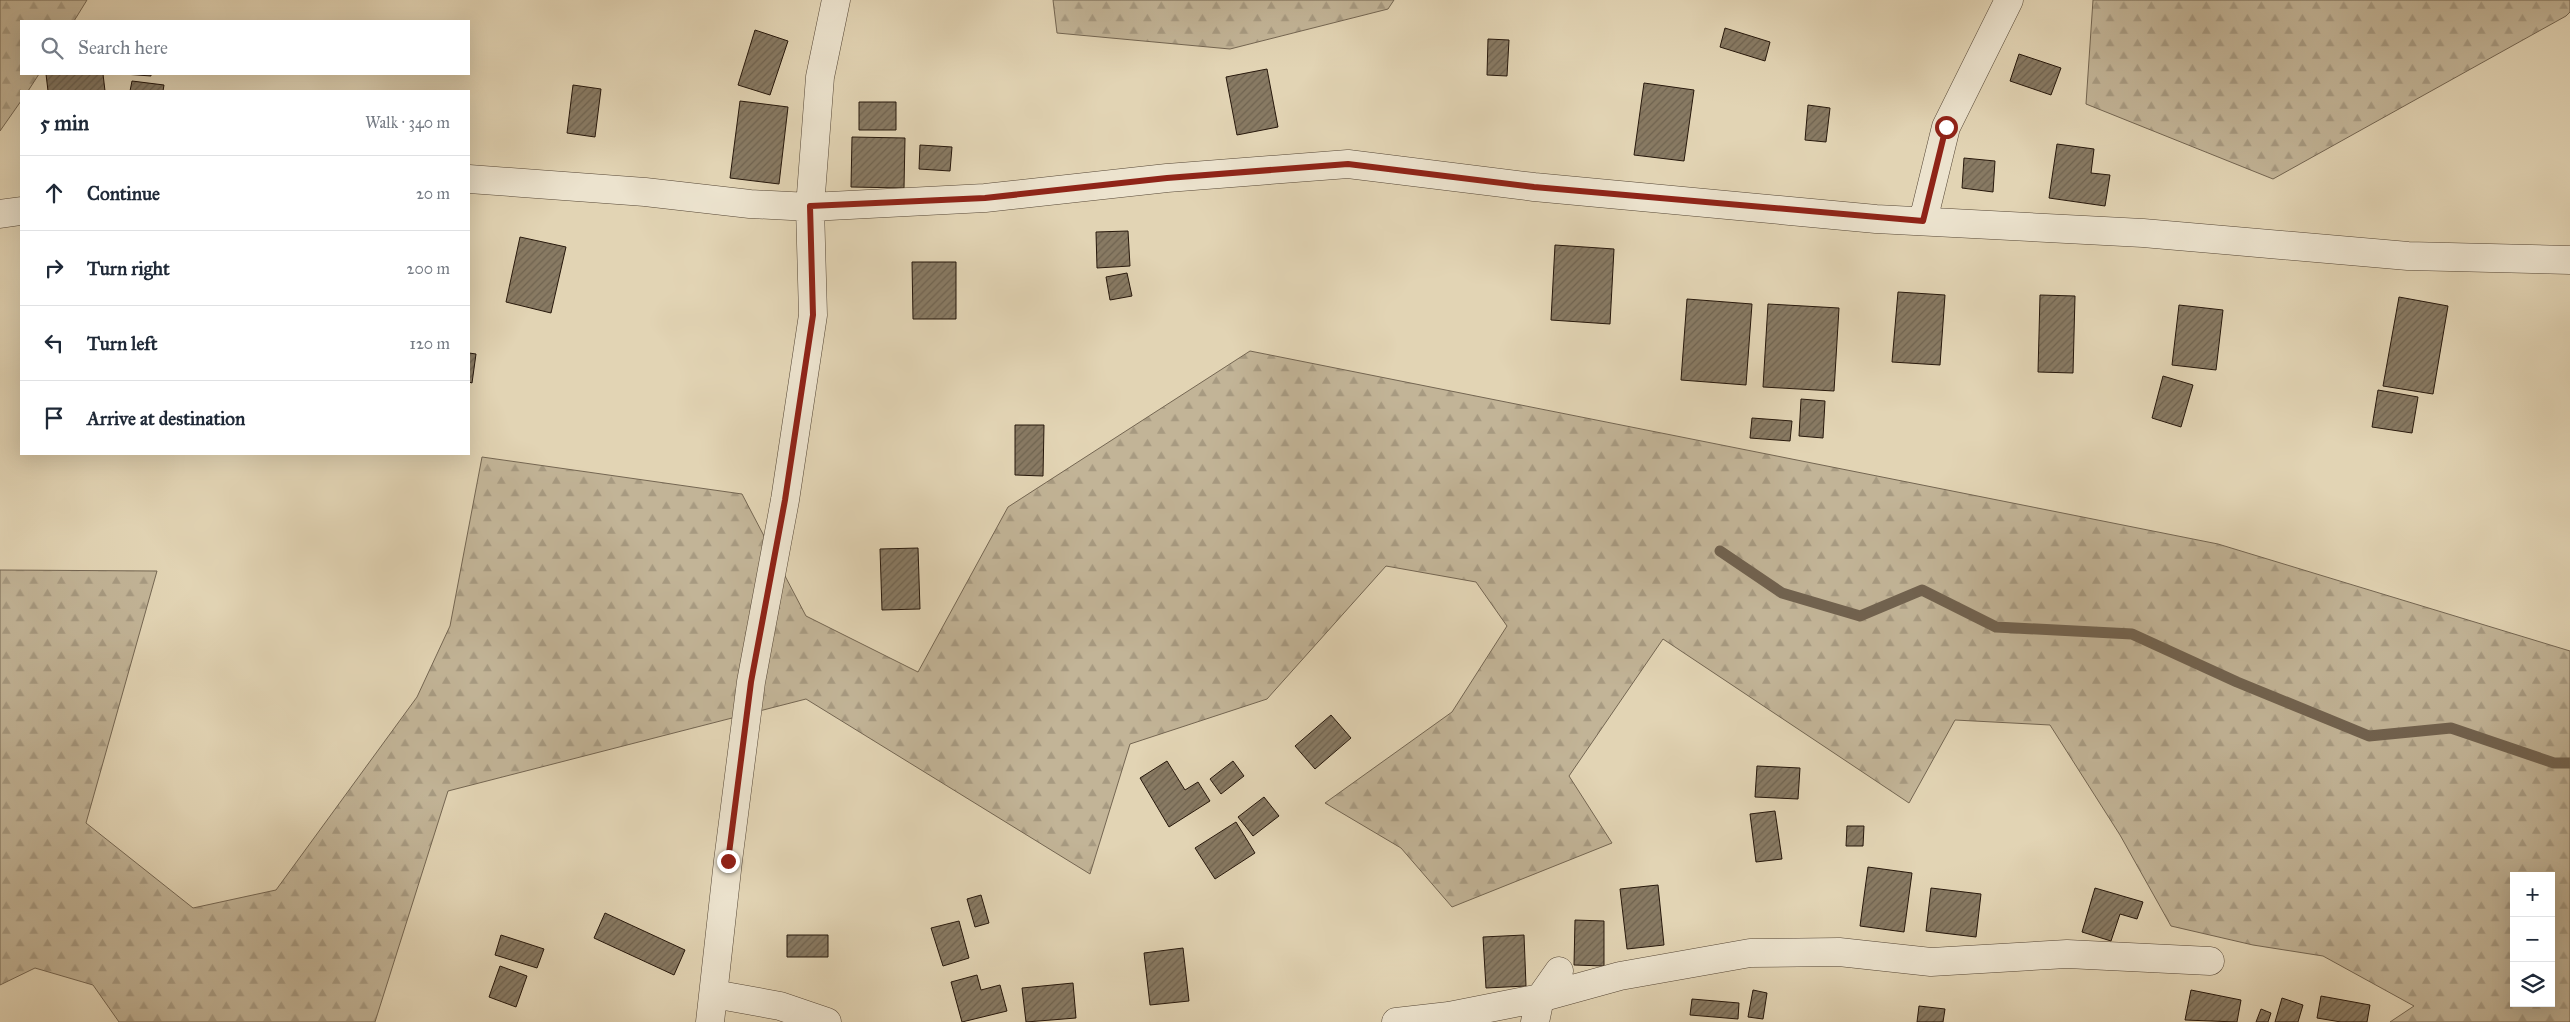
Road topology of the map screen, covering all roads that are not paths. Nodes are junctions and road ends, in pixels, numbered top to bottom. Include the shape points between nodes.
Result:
1 (836, 0) edge
2 (2009, 0) edge
3 (470, 180) edge
4 (810, 206) junction
5 (20, 211) edge
6 (0, 214) edge
7 (1923, 221) junction
8 (2570, 260) edge
9 (2210, 961) dead end
10 (1558, 971) dead end
11 (714, 994) junction
12 (1537, 1010) edge
13 (710, 1022) edge
14 (827, 1022) edge
15 (1396, 1022) edge

1 - 4 street via 820,77
2 - 7 street via 1946,127
3 - 4 street via 645,192 750,204
4 - 7 street via 985,198 1167,178 1348,164 1534,187
4 - 11 street via 813,315 785,500 751,682
5 - 6 street
7 - 8 street via 2143,233 2408,256
9 - 12 street via 2067,954 1931,962 1839,952 1750,953 1620,976
10 - 12 street
11 - 13 street
11 - 14 street via 780,1006
12 - 15 street

